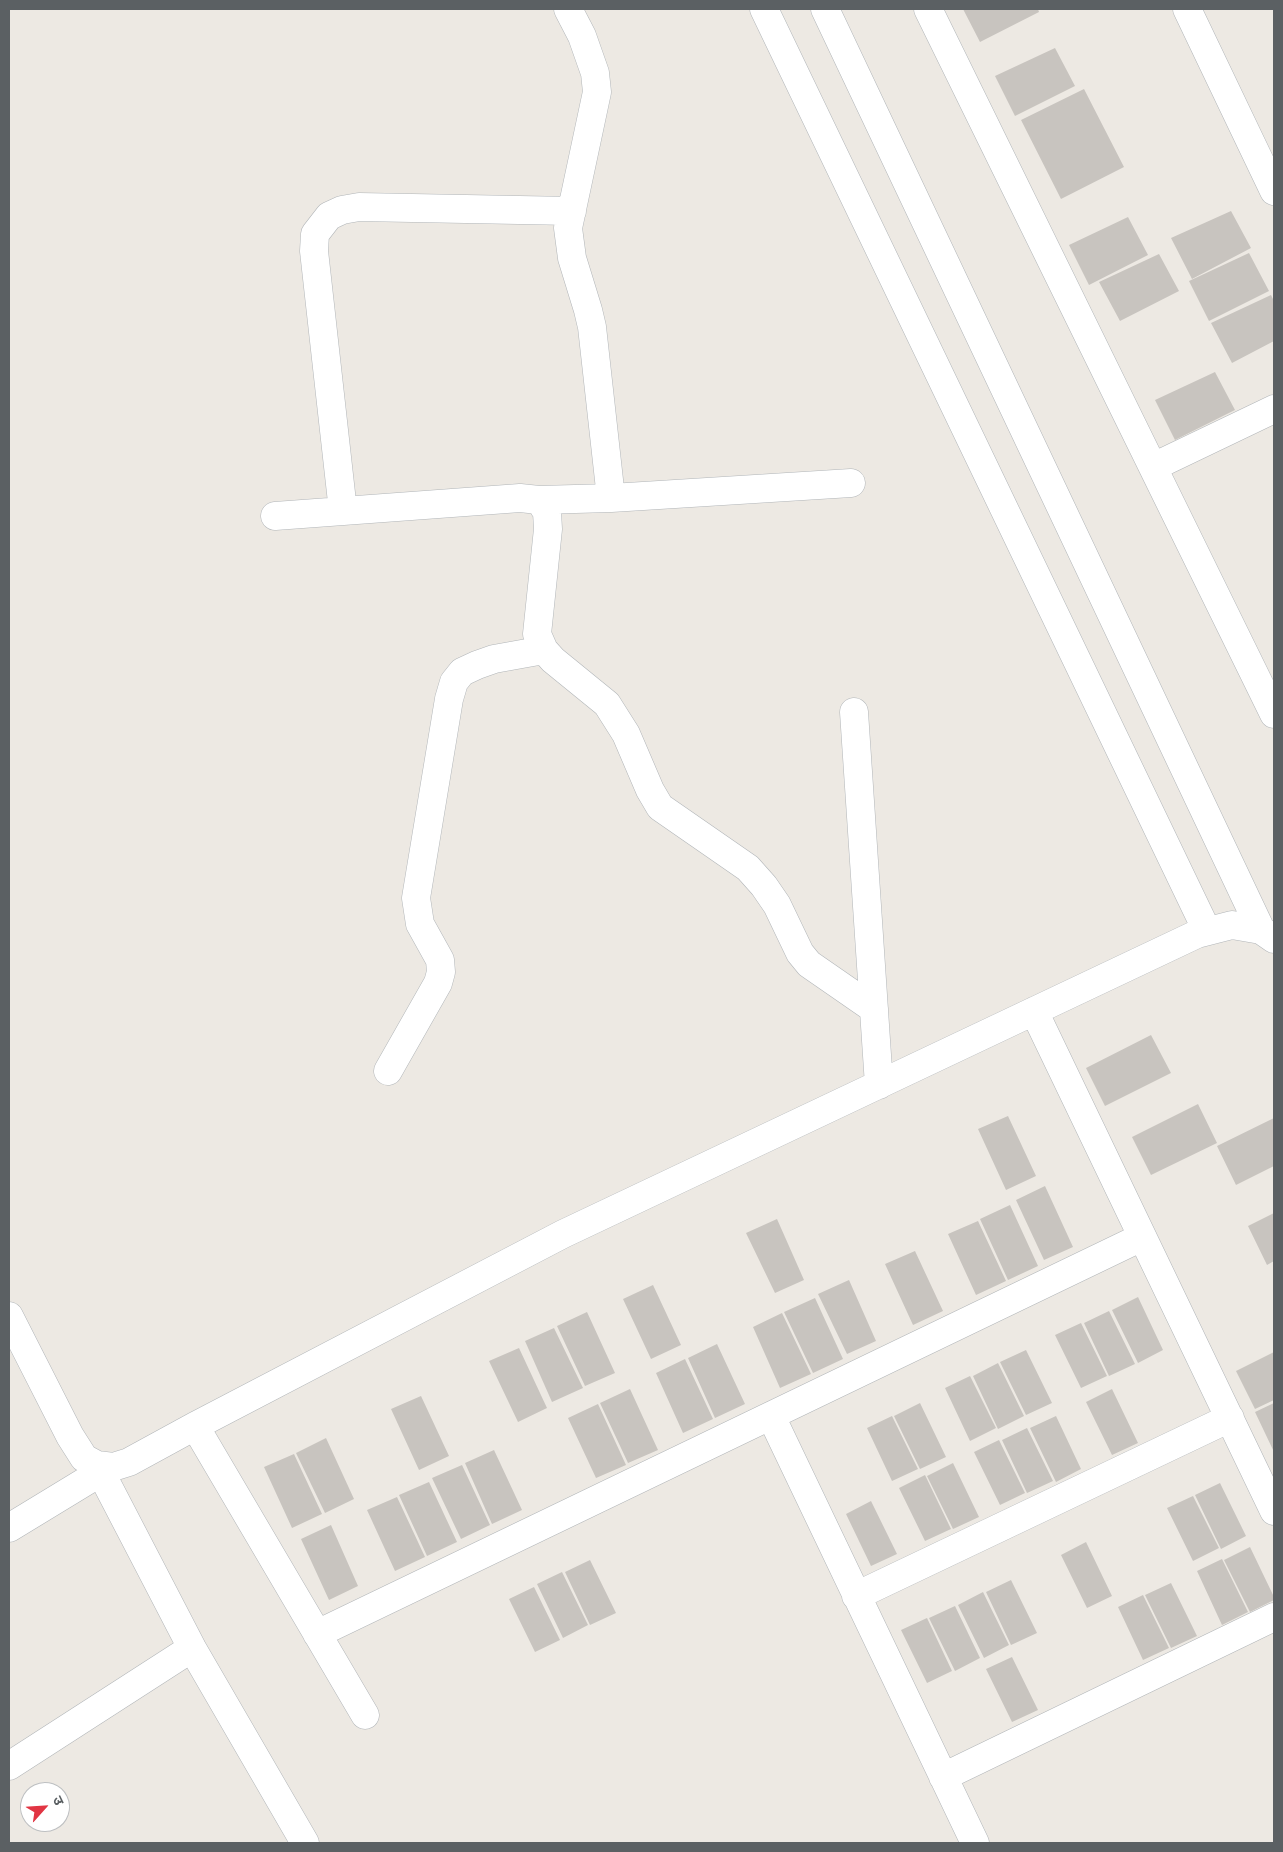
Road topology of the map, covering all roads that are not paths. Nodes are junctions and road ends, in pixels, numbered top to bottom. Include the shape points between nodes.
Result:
1 (568, 9) edge
2 (764, 9) edge
3 (825, 9) edge
4 (928, 9) edge
5 (1187, 9) edge
6 (1274, 189) edge
7 (572, 212) junction
8 (1274, 409) edge
9 (1153, 467) junction
10 (852, 483) dead end
11 (611, 498) junction
12 (539, 500) junction
13 (343, 511) junction
14 (275, 516) dead end
15 (544, 650) junction
16 (854, 712) dead end
17 (1274, 714) edge
18 (1270, 927) edge
19 (1207, 931) junction
20 (874, 1009) junction
21 (1034, 1011) junction
22 (388, 1071) dead end
23 (879, 1085) junction
24 (1142, 1237) junction
25 (9, 1316) edge
26 (20, 1365) edge
27 (770, 1416) junction
28 (1230, 1418) junction
29 (195, 1426) junction
30 (99, 1469) junction
31 (1274, 1511) edge
32 (9, 1528) edge
33 (856, 1596) junction
34 (1274, 1617) edge
35 (317, 1634) junction
36 (192, 1648) junction
37 (365, 1715) dead end
38 (9, 1766) edge
39 (943, 1777) junction
40 (305, 1843) edge
41 (975, 1843) edge

1 - 7 street via 595,72 597,92
2 - 19 street
3 - 18 street
4 - 9 street
5 - 6 street
7 - 11 street via 569,244 592,328
7 - 13 street via 358,207 329,216 322,225 316,234 314,251
8 - 9 street
9 - 17 street
10 - 11 street
11 - 12 street
12 - 13 street via 520,498
12 - 15 street via 547,512 548,529 537,634
13 - 14 street
15 - 20 street via 607,704 626,734 660,807 748,868 777,905 800,953 809,964
15 - 22 street via 477,665 462,672 454,682 416,898 420,924 440,960 441,972 438,983
16 - 20 street
18 - 19 street via 1232,924
19 - 21 street
20 - 23 street
21 - 23 street
21 - 24 street
23 - 29 street via 563,1234
24 - 27 street
24 - 28 street
25 - 26 street
26 - 30 street via 84,1458
27 - 33 street
27 - 35 street
28 - 31 street
28 - 33 street
29 - 30 street via 129,1462
29 - 35 street
30 - 32 street
30 - 36 street
33 - 39 street
34 - 39 street
35 - 37 street
36 - 38 street
36 - 40 street
39 - 41 street

